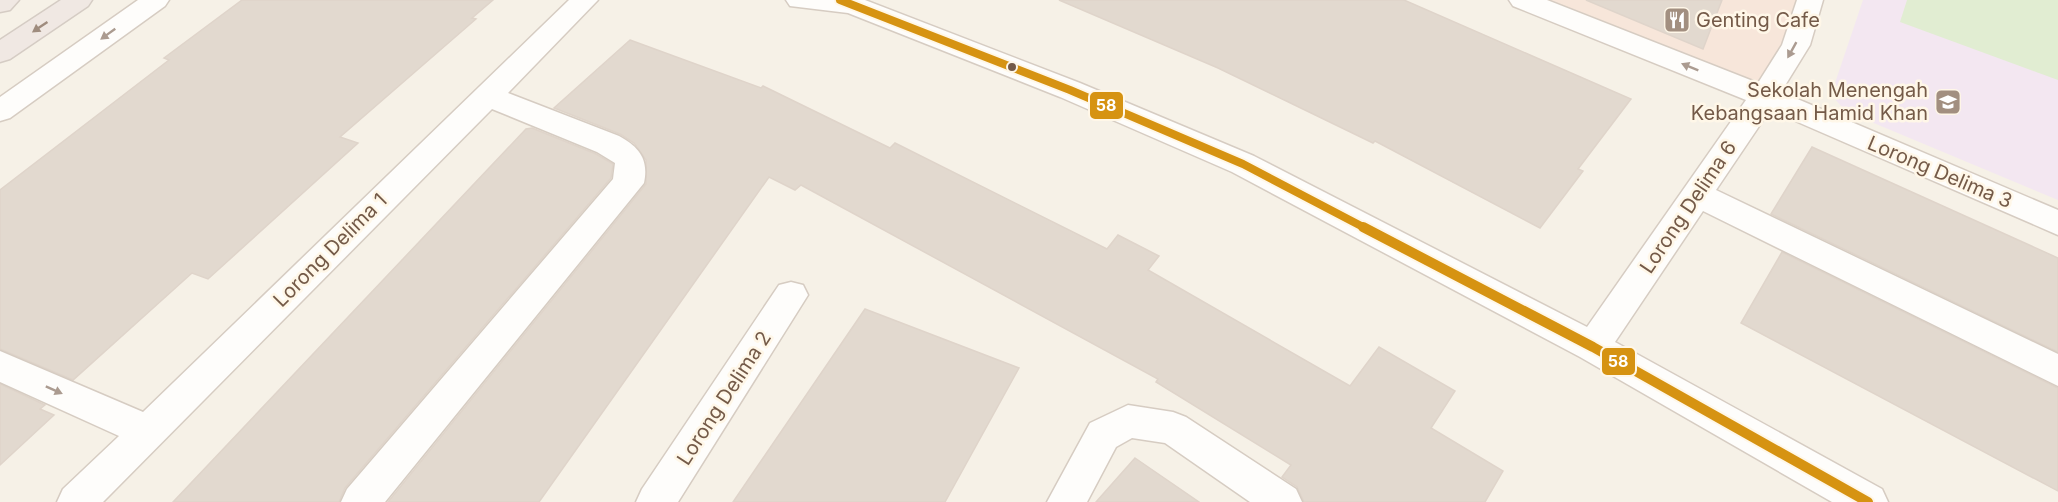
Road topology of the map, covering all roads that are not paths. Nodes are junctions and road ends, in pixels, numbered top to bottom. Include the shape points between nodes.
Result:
1 (6, 0) edge
2 (79, 0) edge
3 (156, 0) edge
4 (585, 0) edge
5 (799, 0) edge
6 (1522, 0) edge
7 (1810, 0) edge
8 (844, 2) edge
9 (0, 4) edge
10 (1575, 10) edge
11 (0, 53) edge
12 (486, 96) junction
13 (1764, 96) junction
14 (0, 111) edge
15 (1696, 194) junction
16 (2058, 223) edge
17 (791, 295) dead end
18 (1593, 347) junction
19 (0, 366) edge
20 (2058, 371) edge
21 (147, 431) junction
22 (78, 502) edge
23 (361, 502) edge
24 (656, 502) edge
25 (1067, 502) edge
26 (1282, 502) edge
27 (1868, 502) edge

1 - 9 highway
2 -> 11 highway
3 -> 14 street
4 - 12 street, Lorong Delima 1
5 - 8 street
6 - 10 street, Lorong Delima 3
7 -> 13 street, Lorong Delima 6 via 1796,45
8 - 18 street via 1070,90 1243,165
13 -> 10 street, Lorong Delima 3
12 - 21 street, Lorong Delima 1
12 - 23 street via 626,154 632,168 628,183
13 - 15 street, Lorong Delima 6
13 - 16 street, Lorong Delima 3
15 - 18 street, Lorong Delima 6
15 - 20 street
17 - 24 street, Lorong Delima 2
18 - 27 street
19 -> 21 street
21 - 22 street, Lorong Delima 1
25 - 26 street via 1103,435 1128,421 1173,428

